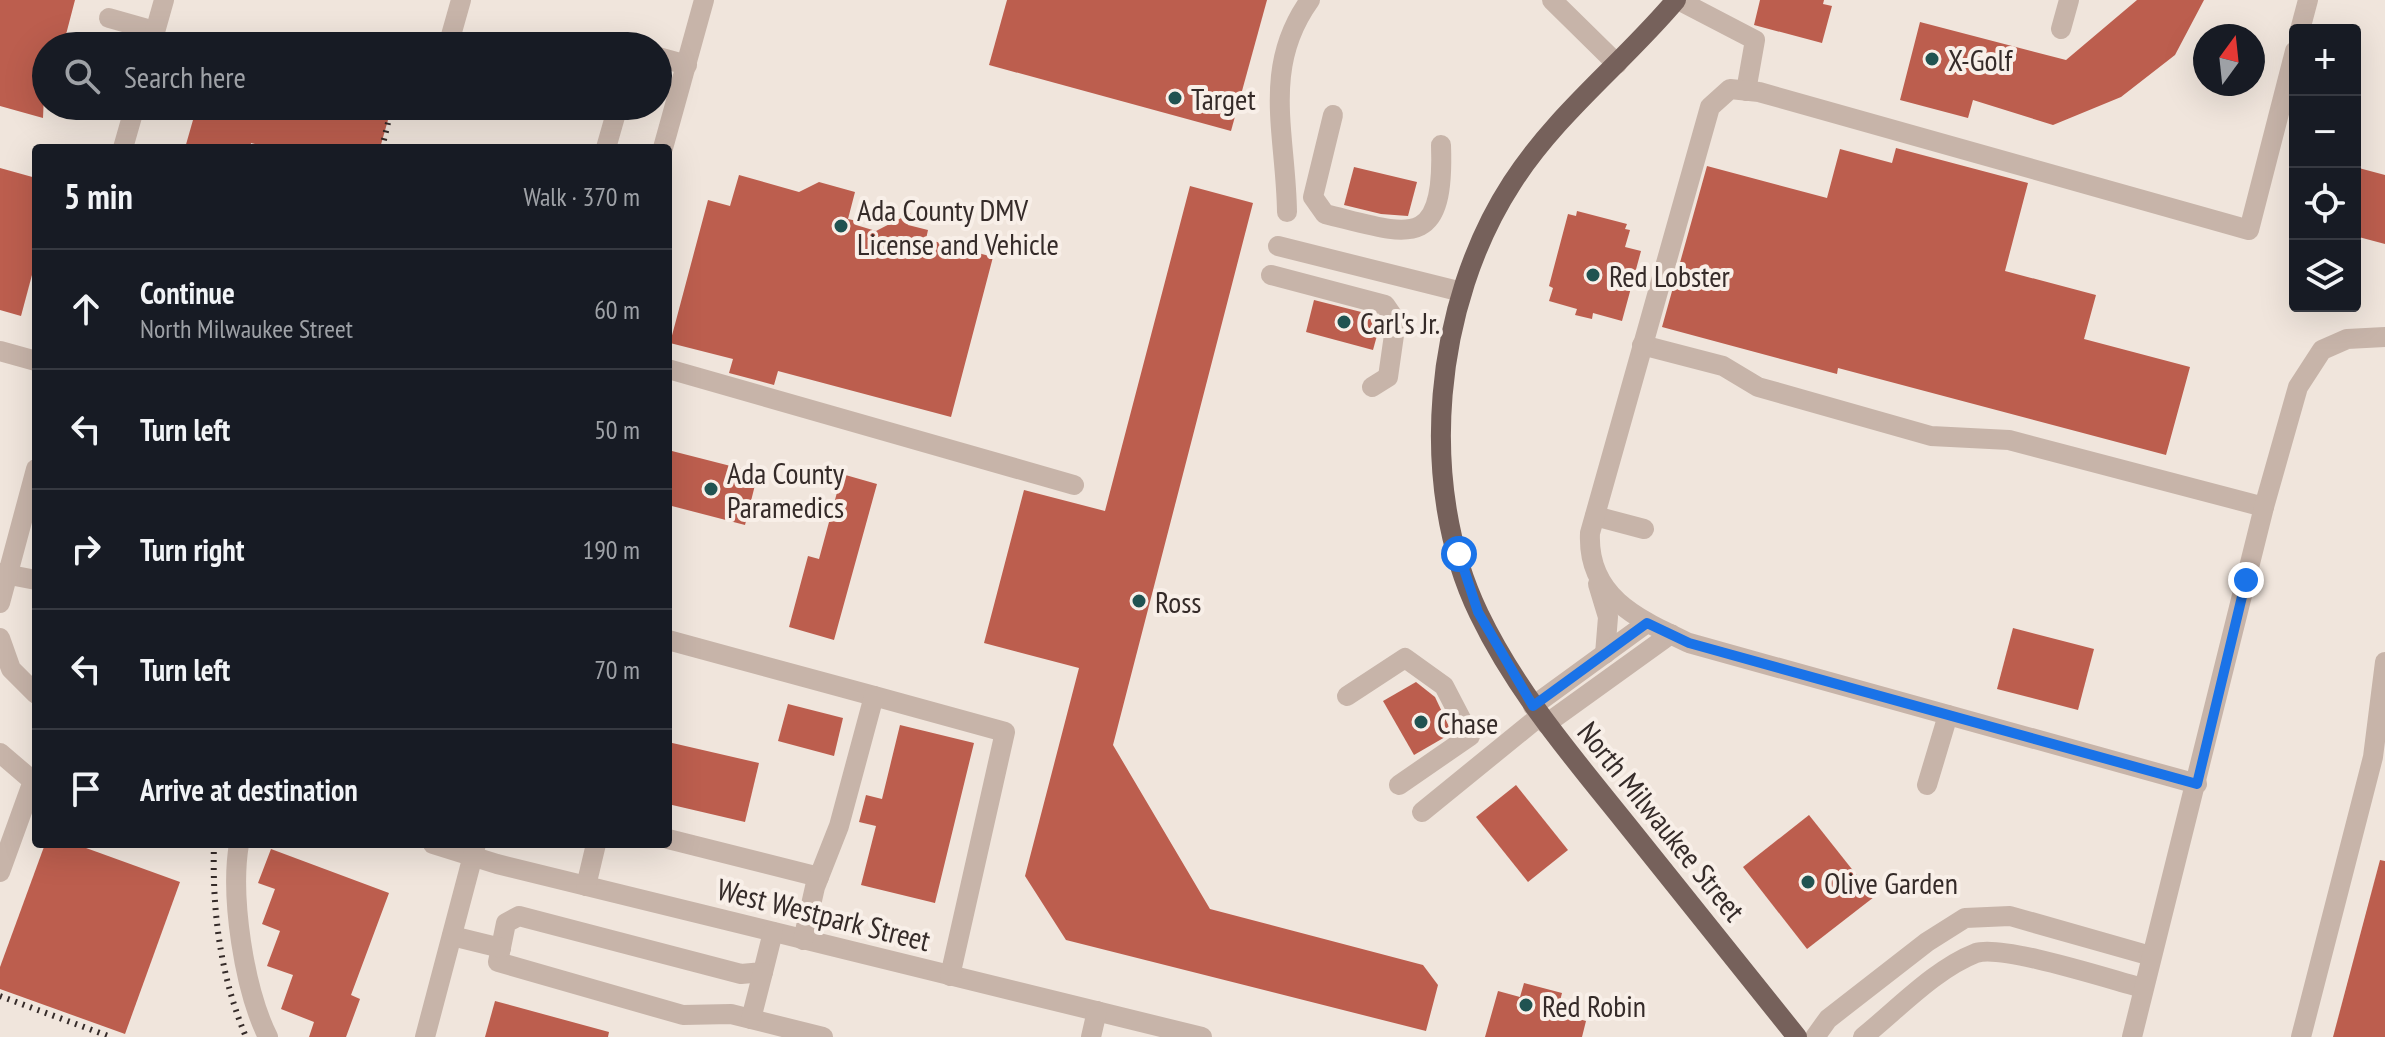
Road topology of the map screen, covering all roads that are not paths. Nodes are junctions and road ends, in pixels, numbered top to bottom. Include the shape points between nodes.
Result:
1 (164, 0) edge
2 (461, 0) edge
3 (704, 0) edge
4 (1310, 0) edge
5 (1552, 0) edge
6 (1677, 0) edge
7 (2069, 0) edge
8 (2308, 0) edge
9 (109, 18) dead end
10 (2302, 24) edge
11 (2061, 29) dead end
12 (140, 32) edge
13 (155, 32) edge
14 (452, 32) edge
15 (672, 61) edge
16 (1617, 64) junction
17 (687, 65) junction
18 (2289, 74) edge
19 (1746, 91) junction
20 (1333, 115) dead end
21 (672, 117) edge
22 (131, 120) edge
23 (614, 120) edge
24 (671, 120) edge
25 (124, 144) edge
26 (607, 144) edge
27 (664, 144) edge
28 (1441, 145) dead end
29 (1287, 212) dead end
30 (1278, 246) dead end
31 (1271, 275) dead end
32 (1462, 292) junction
33 (2385, 337) edge
34 (1642, 345) junction
35 (0, 351) edge
36 (32, 360) edge
37 (672, 370) edge
38 (1372, 387) dead end
39 (32, 482) edge
40 (1074, 485) dead end
41 (2264, 507) junction
42 (1595, 516) junction
43 (1644, 529) dead end
44 (4, 574) edge
45 (1596, 576) junction
46 (32, 579) edge
47 (0, 603) edge
48 (1647, 623) junction
49 (1671, 634) junction
50 (0, 638) edge
51 (672, 641) edge
52 (1605, 654) junction
53 (2385, 662) edge
54 (5, 671) edge
55 (32, 691) edge
56 (874, 696) junction
57 (1347, 696) dead end
58 (1540, 715) junction
59 (1948, 715) junction
60 (0, 753) edge
61 (32, 780) edge
62 (32, 784) edge
63 (2197, 784) junction
64 (1399, 785) dead end
65 (1927, 785) dead end
66 (1422, 812) dead end
67 (672, 840) edge
68 (238, 848) edge
69 (595, 848) edge
70 (474, 851) edge
71 (0, 872) edge
72 (819, 877) junction
73 (586, 886) junction
74 (773, 932) junction
75 (452, 936) junction
76 (803, 940) junction
77 (501, 948) junction
78 (2151, 956) junction
79 (763, 972) junction
80 (950, 976) junction
81 (2143, 988) junction
82 (1097, 1011) junction
83 (751, 1019) junction
84 (1143, 1030) edge
85 (268, 1037) edge
86 (425, 1037) edge
87 (823, 1037) edge
88 (1091, 1037) edge
89 (1202, 1037) edge
90 (1797, 1037) edge
91 (1815, 1037) edge
92 (1863, 1037) edge
93 (2132, 1037) edge
94 (2301, 1037) edge

1 - 13 street
2 - 14 street
3 - 17 street
4 - 29 street via 1292,25 1278,75
5 - 16 street
6 - 16 main road, North Milwaukee Street
6 - 19 street via 1755,40
7 - 11 street
8 - 10 street
9 - 12 street
15 - 17 street
16 - 32 main road, North Milwaukee Street via 1567,111 1511,184 1489,222
17 - 21 street
18 - 19 street via 2249,230
19 - 34 street via 1730,89 1710,107
20 - 28 street via 1313,197 1325,214 1415,231 1429,220 1442,176
22 - 25 street
23 - 26 street
24 - 27 street
30 - 32 street
31 - 38 street via 1385,305 1396,321 1388,377
32 - 58 main road, North Milwaukee Street via 1445,367 1441,415 1449,513 1478,612
33 - 41 street via 2347,339 2322,350 2302,377
34 - 41 street via 1723,366 1758,387 1931,436 2009,440
34 - 42 street
35 - 36 street
37 - 40 street
39 - 44 street
41 - 63 street
42 - 43 street
42 - 45 street via 1589,555
44 - 46 street
44 - 47 street
45 - 48 street via 1609,594
45 - 52 street via 1608,617
48 - 49 street
48 - 52 street
49 - 58 street
49 - 59 street
50 - 54 street
51 - 56 street
52 - 58 street
53 - 94 street via 2373,757
54 - 55 street
56 - 72 street via 839,826
56 - 80 street via 1005,732
57 - 64 street via 1405,658 1444,686 1470,736
58 - 66 street
58 - 90 main road, North Milwaukee Street
59 - 63 street
59 - 65 street
60 - 61 street
62 - 71 street
63 - 78 street
67 - 72 street
68 - 85 street via 235,868 241,927 255,1011
69 - 73 street
70 - 73 street, West Westpark Street
70 - 75 street
72 - 76 street
73 - 74 street, West Westpark Street
74 - 76 street, West Westpark Street
74 - 79 street
75 - 77 street
75 - 86 street
76 - 80 street, West Westpark Street
77 - 79 street via 506,923 519,916 741,974
77 - 83 street via 498,962 683,1015
78 - 81 street
78 - 91 street via 2010,916 1965,918 1828,1019
79 - 83 street
80 - 82 street, West Westpark Street
81 - 92 street via 2027,957 1979,952 1948,969
81 - 93 street
82 - 84 street, West Westpark Street
82 - 88 street
83 - 87 street
84 - 89 street, West Westpark Street

